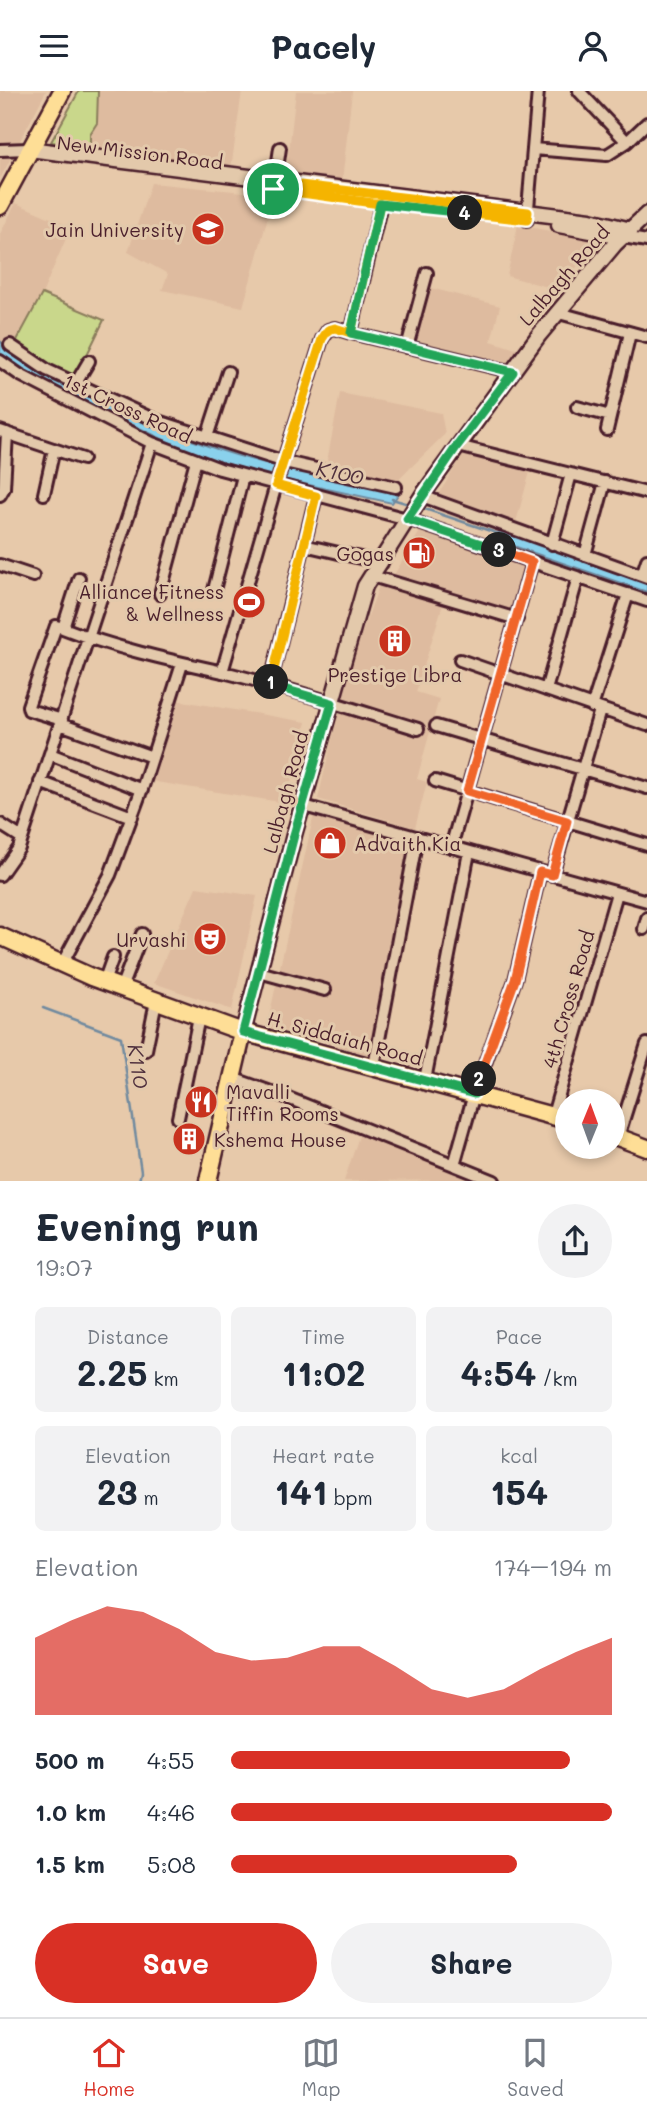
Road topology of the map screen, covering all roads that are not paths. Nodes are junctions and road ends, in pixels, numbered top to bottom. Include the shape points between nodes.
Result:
1 (62, 91) edge
2 (538, 91) edge
3 (579, 91) edge
4 (647, 123) edge
5 (627, 142) junction
6 (280, 148) dead end
7 (533, 149) junction
8 (0, 150) edge
9 (24, 152) junction
10 (274, 186) junction
11 (380, 204) junction
12 (0, 206) edge
13 (647, 213) edge
14 (528, 216) junction
15 (627, 234) junction
16 (647, 241) edge
17 (427, 272) dead end
18 (559, 313) junction
19 (351, 333) junction
20 (630, 333) junction
21 (647, 337) edge
22 (10, 345) dead end
23 (407, 347) junction
24 (0, 361) edge
25 (89, 361) dead end
26 (228, 372) dead end
27 (513, 372) junction
28 (76, 383) junction
29 (577, 407) dead end
30 (610, 416) junction
31 (607, 429) dead end
32 (3, 432) edge
33 (207, 437) junction
34 (152, 443) junction
35 (457, 446) junction
36 (54, 449) junction
37 (83, 459) dead end
38 (196, 460) junction
39 (284, 464) junction
40 (571, 474) junction
41 (243, 476) junction
42 (278, 481) junction
43 (605, 482) junction
44 (396, 487) dead end
45 (647, 493) edge
46 (44, 494) dead end
47 (0, 495) edge
48 (316, 496) junction
49 (422, 496) junction
50 (410, 515) junction
51 (552, 544) junction
52 (304, 545) junction
53 (585, 555) junction
54 (647, 560) edge
55 (532, 562) junction
56 (382, 563) junction
57 (0, 565) edge
58 (33, 576) dead end
59 (372, 576) junction
60 (644, 576) edge
61 (578, 577) junction
62 (79, 578) dead end
63 (214, 590) dead end
64 (160, 594) dead end
65 (628, 594) junction
66 (647, 601) edge
67 (517, 619) junction
68 (63, 628) junction
69 (90, 638) junction
70 (460, 660) dead end
71 (182, 664) junction
72 (222, 672) junction
73 (502, 676) junction
74 (270, 685) junction
75 (546, 690) junction
76 (332, 703) junction
77 (596, 708) junction
78 (61, 722) junction
79 (647, 725) edge
80 (436, 726) dead end
81 (418, 729) dead end
82 (482, 741) junction
83 (50, 754) junction
84 (152, 757) junction
85 (581, 770) junction
86 (435, 781) dead end
87 (40, 782) junction
88 (647, 788) edge
89 (142, 790) junction
90 (467, 791) junction
91 (304, 806) junction
92 (132, 817) junction
93 (567, 821) junction
94 (0, 824) edge
95 (22, 838) junction
96 (417, 838) junction
97 (647, 845) edge
98 (451, 847) junction
99 (469, 852) junction
100 (540, 872) junction
101 (0, 875) edge
102 (552, 875) junction
103 (617, 893) junction
104 (647, 901) edge
105 (142, 934) dead end
106 (0, 936) edge
107 (113, 957) dead end
108 (62, 964) junction
109 (259, 972) junction
110 (104, 982) junction
111 (121, 988) junction
112 (325, 990) dead end
113 (156, 1001) junction
114 (199, 1017) junction
115 (243, 1032) junction
116 (647, 1044) edge
117 (146, 1050) dead end
118 (374, 1066) junction
119 (232, 1078) junction
120 (425, 1080) junction
121 (567, 1089) edge
122 (474, 1094) junction
123 (625, 1107) edge
124 (555, 1117) edge
125 (178, 1118) dead end
126 (625, 1140) edge
127 (647, 1148) edge
128 (454, 1165) junction
129 (208, 1181) edge
130 (494, 1181) edge

1 - 9 main road
2 - 7 street
3 - 5 street
4 - 5 street
5 - 7 street via 607,155
6 - 10 street
7 - 14 street
8 - 9 street
9 - 10 main road, New Mission Road
9 - 12 main road
10 - 11 main road, New Mission Road
10 - 14 main road
11 - 14 main road, New Mission Road
11 - 19 street
13 - 15 main road, Lalbagh Road
14 - 15 main road, New Mission Road
15 - 16 street
15 - 18 main road, Lalbagh Road
17 - 23 street
18 - 20 street
18 - 27 main road, Lalbagh Road
19 - 23 street
19 - 39 street via 335,328 322,339
20 - 21 street
20 - 30 street
22 - 28 street
23 - 27 street
24 - 34 street, 1st Cross Road via 20,376
25 - 28 street
26 - 33 street
27 - 35 main road, Lalbagh Road
28 - 33 street via 155,420
29 - 30 street
30 - 31 street
32 - 36 street
32 - 47 street via 4,488
33 - 39 street
34 - 38 street, 1st Cross Road
34 - 69 street
35 - 40 street
35 - 49 main road, Lalbagh Road
36 - 37 street
36 - 46 street
38 - 41 street, 1st Cross Road
38 - 64 street
39 - 42 street
39 - 44 street
40 - 43 street
40 - 51 street
41 - 42 street, 1st Cross Road
41 - 63 street
42 - 48 street, 1st Cross Road
42 - 72 street
43 - 45 street
43 - 53 street
48 - 50 street, 1st Cross Road
48 - 52 street
49 - 50 main road, Lalbagh Road
49 - 51 street
50 - 55 street, 1st Cross Road
50 - 56 main road, Lalbagh Road
51 - 53 street
52 - 56 street
52 - 74 street
53 - 60 street
54 - 60 street
55 - 61 street, 1st Cross Road
55 - 67 street
56 - 59 main road, Lalbagh Road
57 - 58 street
59 - 67 street
59 - 76 main road, Lalbagh Road via 365,586
61 - 65 street, 1st Cross Road
61 - 75 street
62 - 68 street
65 - 66 street, 1st Cross Road
65 - 77 street
67 - 73 street
68 - 69 street
68 - 78 street via 56,625 28,706
69 - 71 street
69 - 78 street
70 - 73 street
71 - 72 street
71 - 84 street
72 - 74 street
73 - 75 street
73 - 82 street
74 - 76 street
75 - 77 street
76 - 81 street
76 - 91 main road, Lalbagh Road
77 - 79 street
77 - 85 street
78 - 83 street
78 - 84 street
80 - 82 street
82 - 85 street
82 - 90 street
83 - 87 street
83 - 89 street
84 - 89 street
85 - 88 street
85 - 93 street
86 - 90 street
87 - 92 street
87 - 95 street
89 - 92 street
90 - 93 street
90 - 98 street
91 - 96 street
91 - 109 main road, Lalbagh Road
92 - 108 street via 103,890
93 - 97 street
93 - 102 street
94 - 95 street
95 - 101 street
96 - 98 street
96 - 118 street
98 - 99 street
99 - 100 street
99 - 120 street
100 - 102 street
100 - 122 street via 515,980
102 - 103 street
103 - 104 street
103 - 121 street, 4th Cross Road
105 - 111 street
106 - 108 main road, H. Siddaiah Road
107 - 110 street
108 - 110 main road, H. Siddaiah Road
109 - 112 street
109 - 115 main road, Lalbagh Road
110 - 111 main road, H. Siddaiah Road
111 - 113 main road, H. Siddaiah Road
113 - 114 main road, H. Siddaiah Road
113 - 117 street
114 - 115 main road, H. Siddaiah Road
114 - 125 street
115 - 118 main road, H. Siddaiah Road
115 - 119 main road, Lalbagh Road
116 - 123 street
118 - 120 main road, H. Siddaiah Road
119 - 128 street
119 - 129 main road, Lalbagh Road
120 - 122 main road, H. Siddaiah Road
122 - 124 main road, H. Siddaiah Road
122 - 128 street
126 - 127 main road
128 - 130 street

